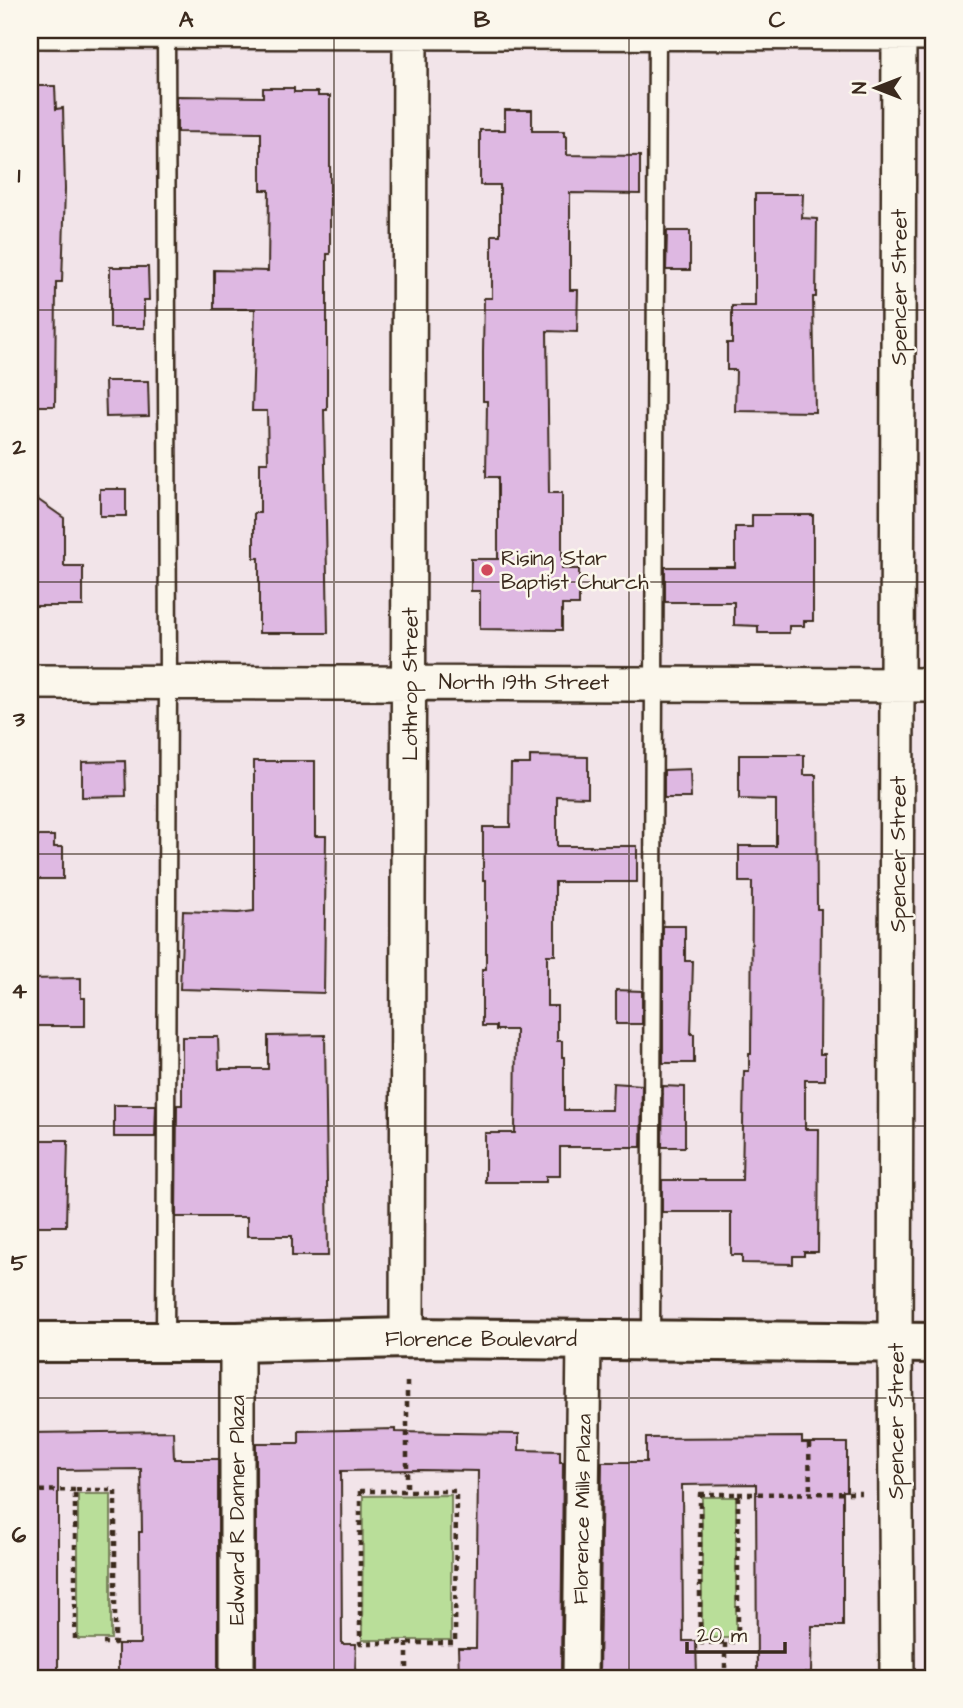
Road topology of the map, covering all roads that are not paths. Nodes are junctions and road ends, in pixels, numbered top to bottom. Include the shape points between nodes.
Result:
1 (30, 30) edge
2 (166, 30) edge
3 (410, 30) edge
4 (899, 31) edge
5 (657, 32) junction
6 (933, 33) edge
7 (30, 682) edge
8 (168, 682) junction
9 (410, 682) junction
10 (654, 682) junction
11 (899, 685) junction
12 (933, 685) edge
13 (407, 1338) junction
14 (583, 1339) junction
15 (651, 1339) junction
16 (30, 1342) edge
17 (165, 1342) junction
18 (237, 1342) junction
19 (895, 1343) junction
20 (933, 1343) edge
21 (237, 1678) edge
22 (580, 1678) edge
23 (897, 1678) edge

1 - 2 street
2 - 3 street
2 - 8 lane
3 - 5 street
3 - 9 street, Lothrop Street
4 - 5 street
4 - 6 street
4 - 11 street, Spencer Street
5 - 10 lane
7 - 8 street, North 19th Street
8 - 9 street, North 19th Street
8 - 17 lane
9 - 10 street, North 19th Street
9 - 13 street, Lothrop Street
10 - 11 street, North 19th Street
10 - 15 lane
11 - 12 street, North 19th Street
11 - 19 street, Spencer Street
13 - 14 street, Florence Boulevard
13 - 18 street, Florence Boulevard
14 - 15 street, Florence Boulevard
14 - 22 street, Florence Mills Plaza
15 - 19 street, Florence Boulevard
16 - 17 street, Florence Boulevard
17 - 18 street, Florence Boulevard
18 - 21 street, Edward R Danner Plaza
19 - 20 street, Florence Boulevard
19 - 23 street, Spencer Street

